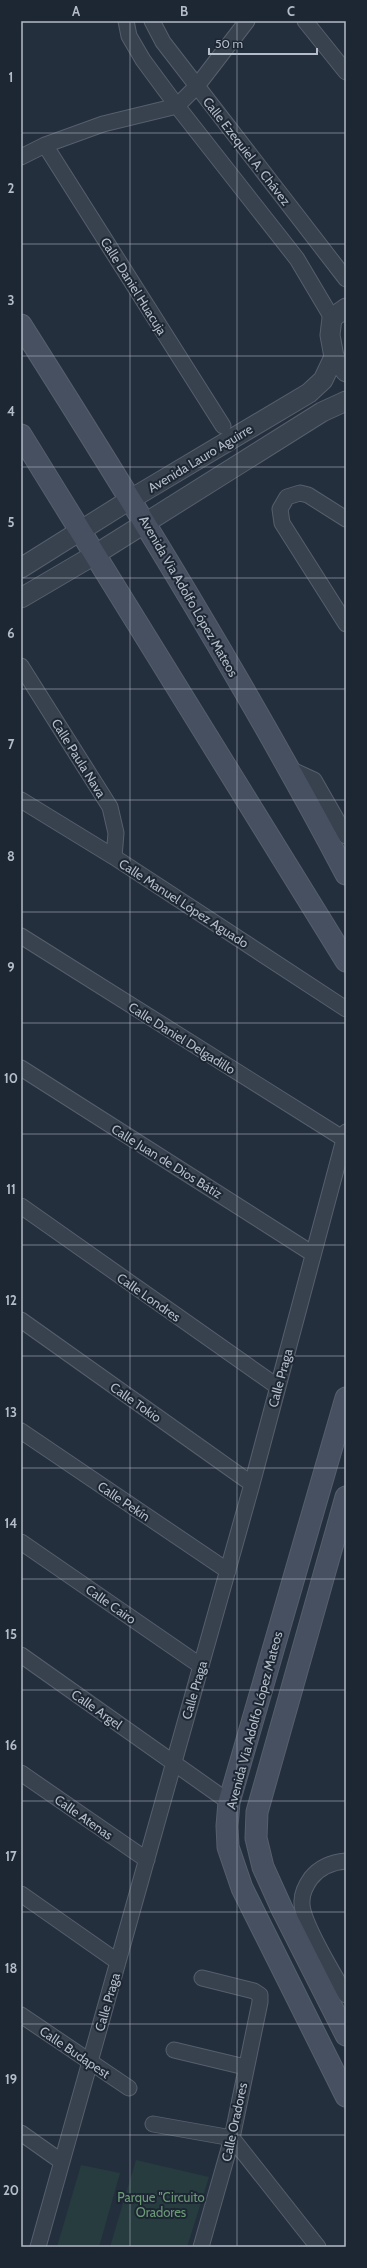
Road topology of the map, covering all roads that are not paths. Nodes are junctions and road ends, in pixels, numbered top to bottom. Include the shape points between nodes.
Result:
1 (126, 21) edge
2 (152, 21) edge
3 (247, 21) edge
4 (304, 21) edge
5 (346, 72) edge
6 (197, 86) junction
7 (177, 106) junction
8 (45, 145) junction
9 (21, 157) edge
10 (346, 279) edge
11 (339, 313) edge
12 (21, 325) edge
13 (334, 357) junction
14 (346, 372) edge
15 (346, 401) edge
16 (223, 426) dead end
17 (21, 435) edge
18 (132, 499) junction
19 (346, 519) edge
20 (146, 523) junction
21 (81, 531) junction
22 (96, 554) junction
23 (21, 568) edge
24 (21, 598) edge
25 (346, 624) edge
26 (21, 666) edge
27 (290, 769) junction
28 (21, 800) edge
29 (346, 836) edge
30 (114, 857) junction
31 (346, 874) edge
32 (21, 936) edge
33 (346, 962) edge
34 (346, 1009) edge
35 (21, 1068) edge
36 (345, 1136) edge
37 (21, 1206) edge
38 (313, 1254) junction
39 (21, 1320) edge
40 (278, 1387) junction
41 (346, 1398) edge
42 (21, 1431) edge
43 (252, 1484) junction
44 (346, 1497) edge
45 (21, 1542) edge
46 (228, 1571) junction
47 (21, 1655) edge
48 (201, 1666) junction
49 (174, 1764) junction
50 (21, 1773) edge
51 (229, 1802) junction
52 (147, 1860) junction
53 (346, 1861) edge
54 (21, 1894) edge
55 (118, 1962) junction
56 (202, 1978) dead end
57 (346, 1995) edge
58 (21, 2015) edge
59 (346, 2035) edge
60 (174, 2050) dead end
61 (90, 2063) junction
62 (245, 2067) junction
63 (129, 2088) dead end
64 (346, 2096) edge
65 (153, 2124) dead end
66 (21, 2132) edge
67 (232, 2138) junction
68 (62, 2162) junction
69 (38, 2247) edge
70 (201, 2247) edge
71 (318, 2247) edge

1 - 7 street, Calle Ezequiel A. Chávez via 129,36
2 - 6 street, Calle Ezequiel A. Chávez via 163,42
3 - 6 street
4 - 5 street
6 - 7 street
6 - 10 street, Calle Ezequiel A. Chávez
7 - 8 street via 103,124
7 - 11 street, Calle Ezequiel A. Chávez
8 - 9 street
8 - 16 street, Calle Daniel Huacuja
11 - 13 street via 330,335
12 - 18 main road, Avenida Via Adolfo López Mateos
13 - 14 street
13 - 18 street, Avenida Lauro Aguirre via 323,380 309,393
15 - 20 street, Avenida Lauro Aguirre via 322,412
17 - 21 main road
18 - 20 main road, Avenida Via Adolfo López Mateos
18 - 21 street, Avenida Lauro Aguirre
19 - 25 street via 308,495 300,493 287,497 280,510 282,523
20 - 22 street, Avenida Lauro Aguirre
20 - 27 main road, Avenida Via Adolfo López Mateos
21 - 22 main road
21 - 23 street, Avenida Lauro Aguirre
22 - 24 street, Avenida Lauro Aguirre
22 - 33 main road
26 - 30 street, Calle Paula Nava via 110,806 116,833
27 - 29 street via 314,780
27 - 31 main road, Avenida Via Adolfo López Mateos
28 - 30 street, Calle Manuel López Aguado
30 - 34 street, Calle Manuel López Aguado
32 - 36 street, Calle Daniel Delgadillo
35 - 38 street, Calle Juan de Dios Bátiz
36 - 38 street, Calle Praga
37 - 40 street, Calle Londres
38 - 40 street, Calle Praga
39 - 43 street, Calle Tokio
40 - 43 street, Calle Praga
41 - 51 main road, Avenida Via Adolfo López Mateos
42 - 46 street, Calle Pekín
43 - 46 street, Calle Praga
44 - 59 main road, Avenida Via Adolfo López Mateos via 257,1812 256,1838 263,1867 282,1910
45 - 48 street, Calle Cairo
46 - 48 street, Calle Praga
47 - 49 street, Calle Argel
48 - 49 street, Calle Praga
49 - 51 street, Calle Argel
49 - 52 street, Calle Praga
50 - 52 street, Calle Atenas
51 - 64 main road, Avenida Via Adolfo López Mateos via 228,1847 242,1888
52 - 55 street, Calle Praga
53 - 57 street via 324,1867 315,1874 303,1892 302,1910
54 - 55 street
55 - 61 street, Calle Praga
56 - 62 street, Calle Oradores via 254,1991 260,1995
58 - 61 street, Calle Budapest
60 - 62 street
61 - 63 street, Calle Budapest
61 - 68 street, Calle Praga
62 - 67 street, Calle Oradores
65 - 67 street
66 - 68 street
67 - 70 street, Calle Oradores
67 - 71 street
68 - 69 street, Calle Praga

